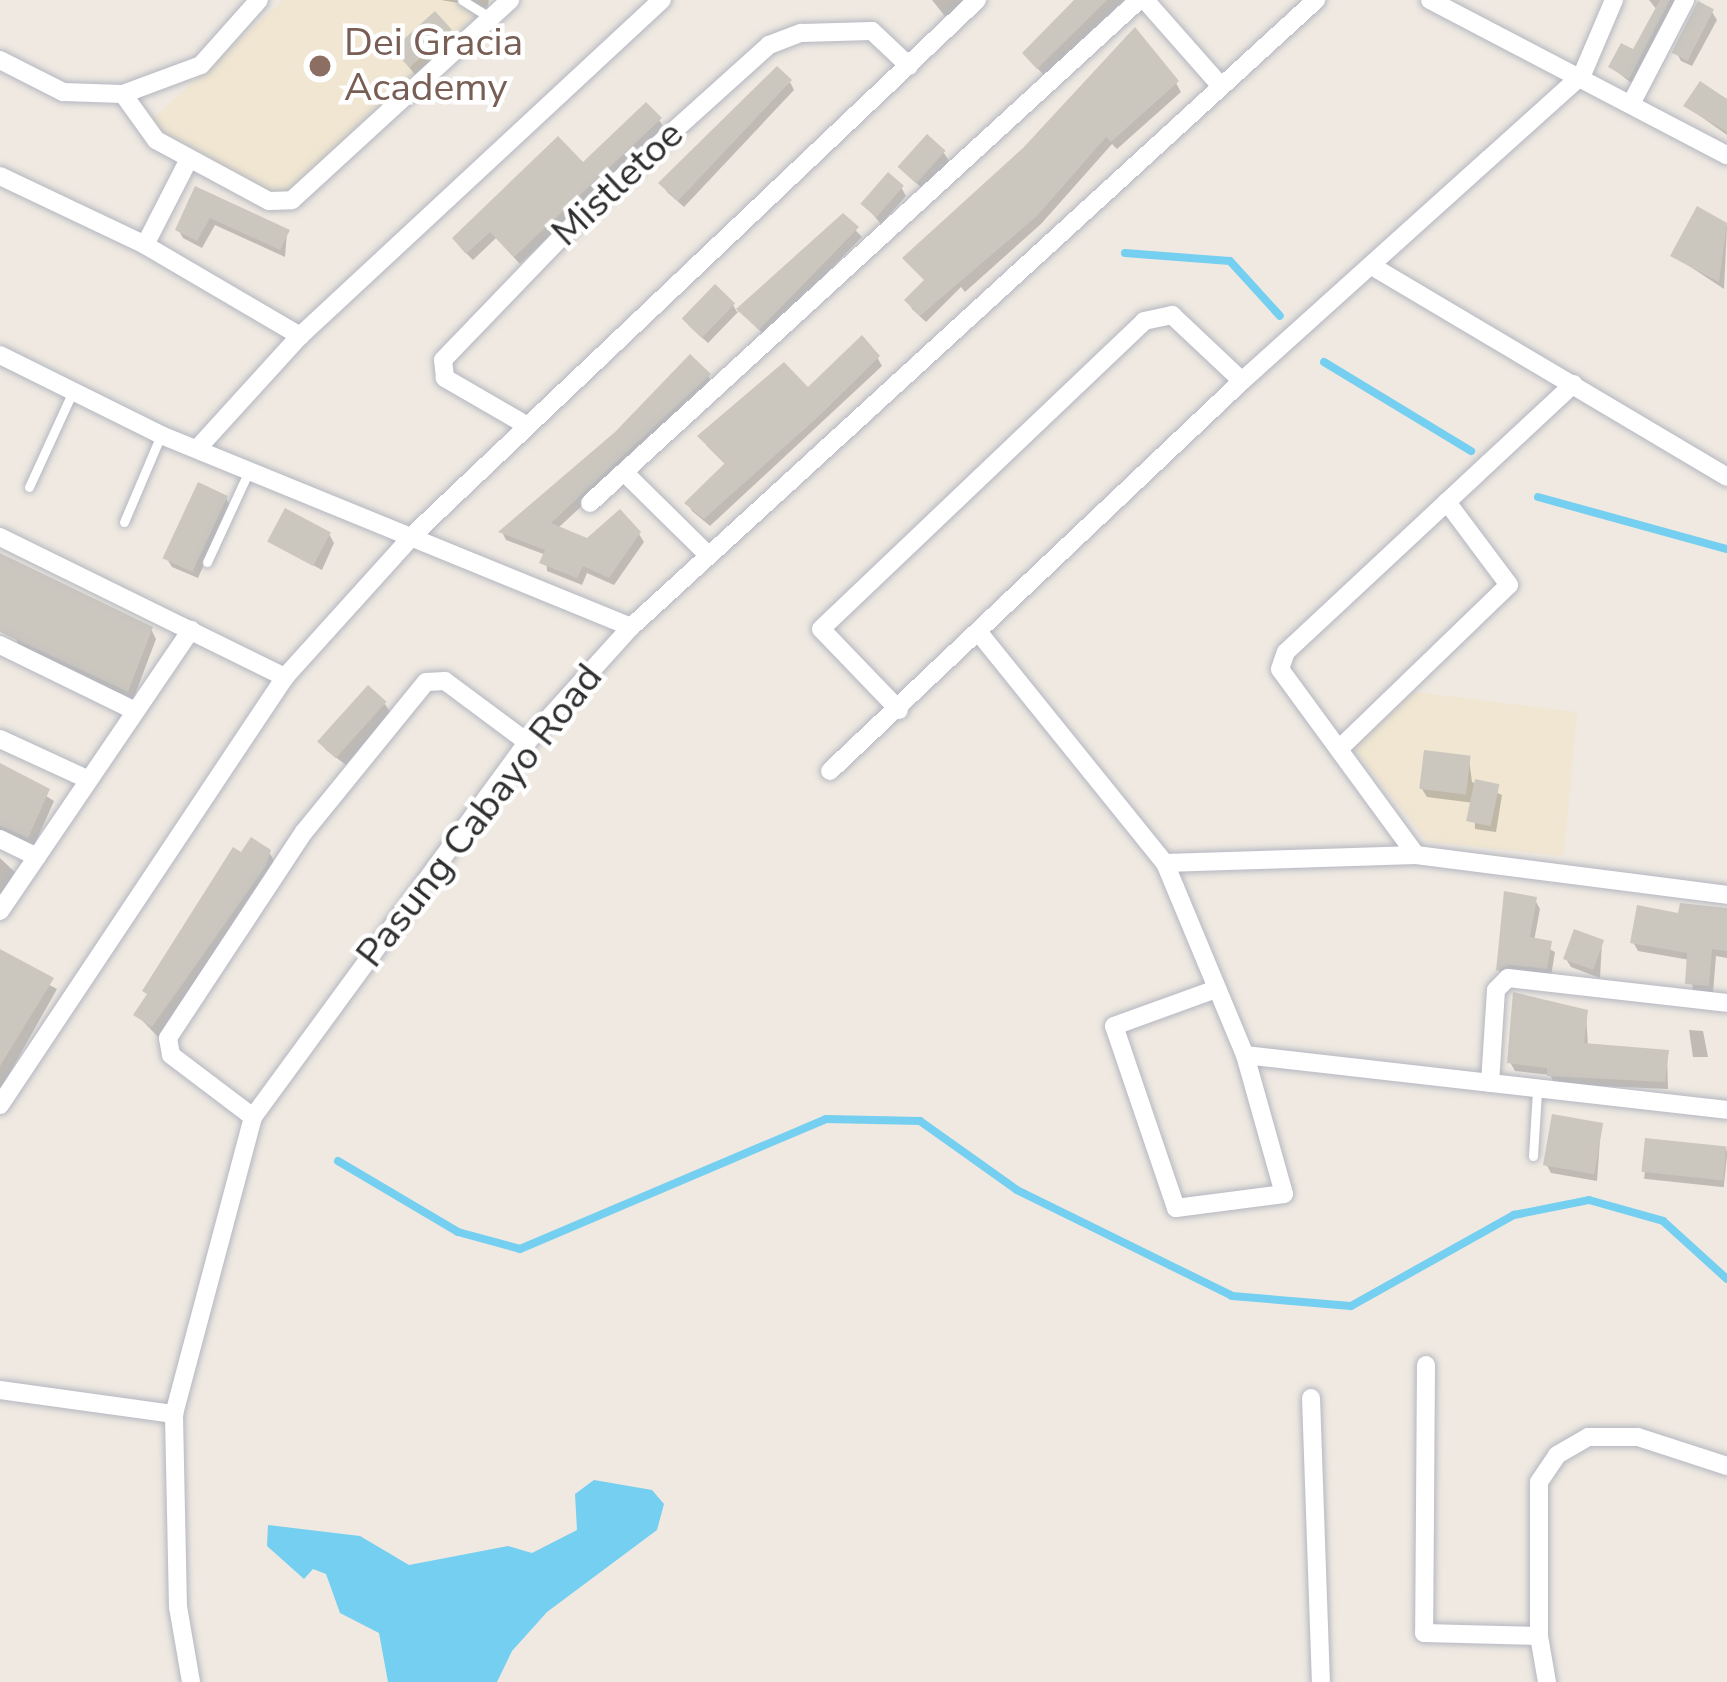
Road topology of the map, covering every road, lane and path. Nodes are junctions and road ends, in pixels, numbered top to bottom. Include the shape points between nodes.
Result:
1 (259, 0) edge
2 (461, 0) edge
3 (510, 0) edge
4 (662, 0) edge
5 (977, 0) edge
6 (1142, 0) edge
7 (1316, 0) edge
8 (1430, 0) edge
9 (1614, 0) edge
10 (1685, 0) edge
11 (491, 18) junction
12 (0, 60) edge
13 (909, 66) junction
14 (1582, 75) junction
15 (1220, 85) junction
16 (123, 94) junction
17 (1632, 102) junction
18 (1727, 154) edge
19 (189, 159) junction
20 (0, 176) edge
21 (145, 244) junction
22 (1372, 266) junction
23 (300, 336) junction
24 (0, 355) edge
25 (1242, 381) junction
26 (1573, 384) junction
27 (73, 394) junction
28 (526, 425) junction
29 (161, 435) junction
30 (196, 449) junction
31 (248, 472) junction
32 (627, 476) junction
33 (1727, 477) edge
34 (29, 487) dead end
35 (1448, 502) junction
36 (590, 503) dead end
37 (124, 522) dead end
38 (414, 534) junction
39 (0, 537) edge
40 (707, 554) junction
41 (207, 562) dead end
42 (631, 627) junction
43 (190, 630) junction
44 (980, 634) junction
45 (0, 645) edge
46 (285, 677) junction
47 (133, 710) junction
48 (899, 710) junction
49 (0, 740) edge
50 (527, 742) junction
51 (1339, 749) junction
52 (830, 771) dead end
53 (86, 779) junction
54 (0, 839) edge
55 (1416, 855) junction
56 (38, 857) junction
57 (1165, 863) junction
58 (1727, 895) edge
59 (0, 911) edge
60 (1216, 989) junction
61 (1727, 1003) edge
62 (1245, 1055) junction
63 (1490, 1083) junction
64 (1537, 1089) junction
65 (0, 1105) edge
66 (1727, 1110) edge
67 (253, 1117) junction
68 (1533, 1156) dead end
69 (1426, 1365) dead end
70 (0, 1390) edge
71 (1311, 1399) dead end
72 (174, 1414) junction
73 (1727, 1466) edge
74 (1539, 1636) junction
75 (191, 1682) edge
76 (1321, 1682) edge
77 (1547, 1682) edge

1 - 16 street via 200,65
2 - 11 lane
3 - 11 street
4 - 23 street
5 - 13 street
6 - 15 street
6 - 32 street
7 - 15 street, Pasung Cabayo Road
8 - 14 street
9 - 14 street
10 - 17 street
11 - 19 street via 292,200 269,201
12 - 16 street via 63,92
13 - 28 street
13 - 28 street, Mistletoe via 872,31 801,33 769,45 598,200 443,359 445,378
14 - 17 street
14 - 22 street
15 - 40 street, Pasung Cabayo Road
16 - 19 street via 143,131
17 - 18 street
19 - 21 street
20 - 21 street
21 - 23 street
22 - 25 street
22 - 26 street
23 - 30 street
24 - 27 street
25 - 44 street
25 - 48 street via 1172,315 1144,321 821,629
26 - 33 street
26 - 35 street
27 - 29 street
27 - 34 lane
28 - 38 street
29 - 30 street
29 - 37 lane
30 - 31 street
31 - 38 street
31 - 41 lane
32 - 36 street
32 - 40 street
35 - 51 street via 1286,652 1280,669
35 - 51 street via 1509,585
38 - 42 street
38 - 46 street
39 - 43 street
40 - 42 street, Pasung Cabayo Road
42 - 50 street, Pasung Cabayo Road
43 - 46 street
43 - 47 street
44 - 48 street
44 - 57 street
45 - 47 street
46 - 65 street
47 - 53 street
48 - 52 street
49 - 53 street
50 - 67 street, Pasung Cabayo Road
50 - 67 street via 445,681 426,682 304,832 168,1038 171,1055
51 - 55 street
53 - 56 street
54 - 56 street
55 - 57 street
55 - 58 street
56 - 59 street
57 - 60 street
60 - 62 street
60 - 62 street via 1114,1026 1176,1208 1284,1194
61 - 63 street via 1508,977 1496,990
62 - 63 street
63 - 64 street
64 - 66 street
64 - 68 lane
67 - 72 street, Pasung Cabayo Road
69 - 74 street via 1424,1633
70 - 72 street
71 - 76 street
72 - 75 street, Pasung Cabayo Road via 178,1606
73 - 74 street via 1638,1437 1588,1437 1557,1455 1539,1482
74 - 77 street

